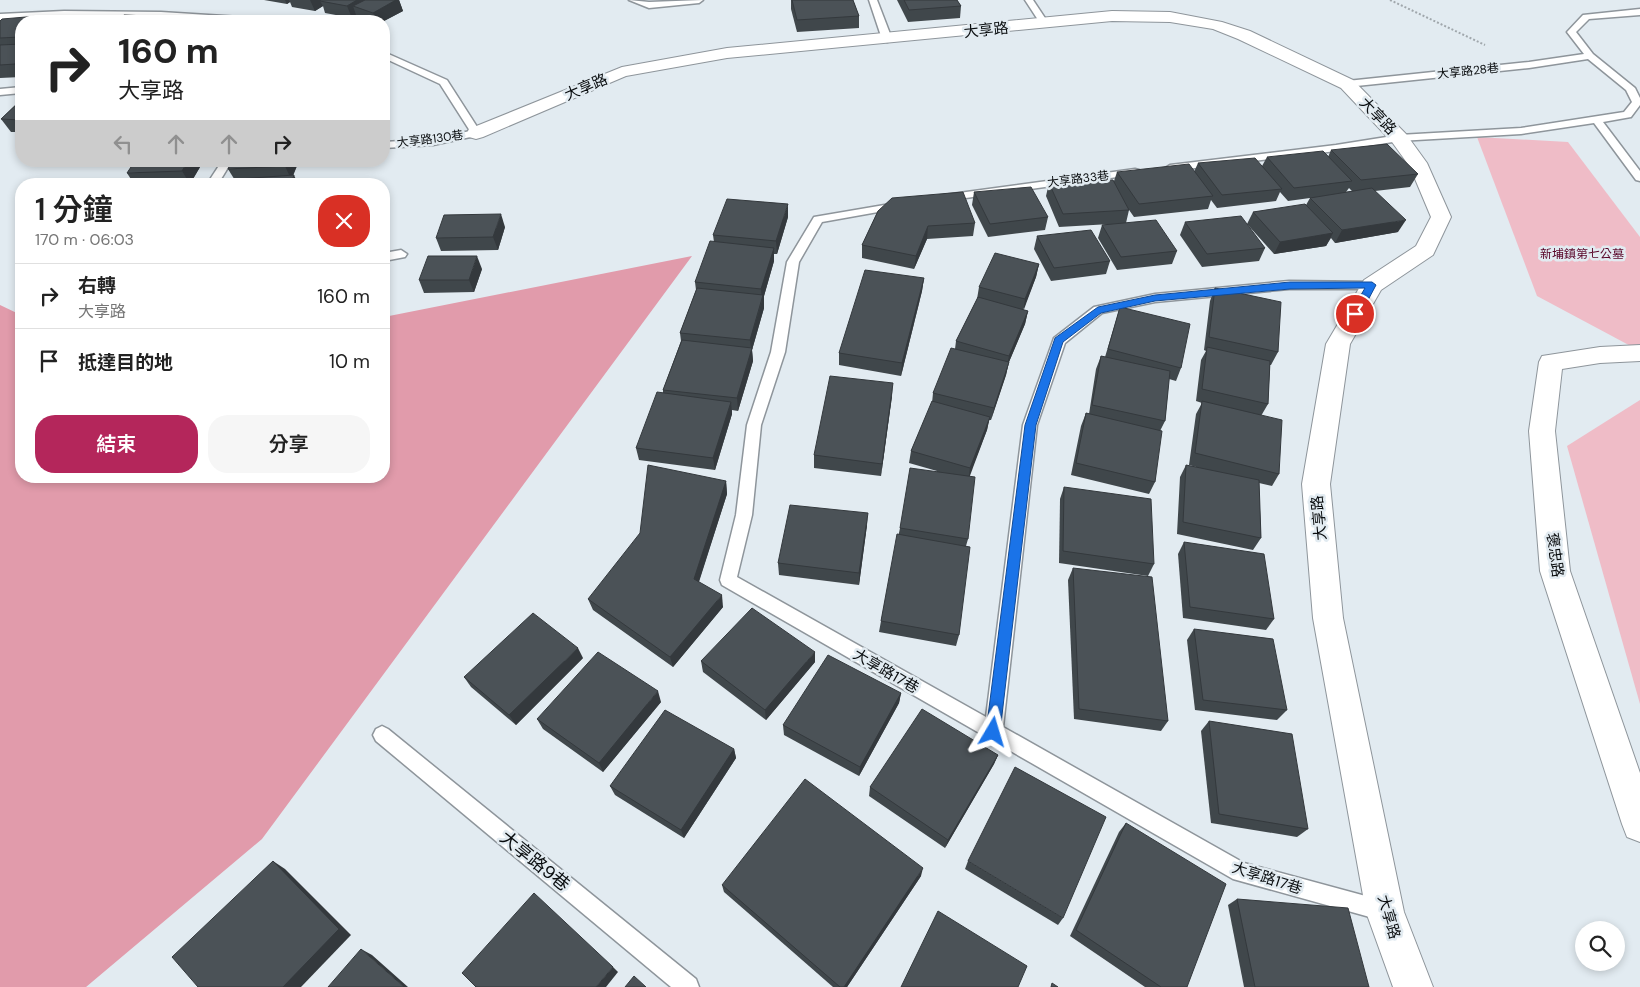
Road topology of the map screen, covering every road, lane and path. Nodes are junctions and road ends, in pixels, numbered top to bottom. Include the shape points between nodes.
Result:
1 (633, 0) edge
2 (699, 0) edge
3 (873, 0) edge
4 (1029, 0) edge
5 (1390, 0) edge
6 (1640, 12) edge
7 (29, 15) edge
8 (187, 15) edge
9 (15, 16) edge
10 (0, 17) edge
11 (1045, 24) junction
12 (887, 40) junction
13 (1590, 56) junction
14 (390, 58) edge
15 (1529, 65) junction
16 (1347, 84) junction
17 (15, 91) edge
18 (0, 92) edge
19 (1597, 120) junction
20 (476, 133) junction
21 (1398, 138) junction
22 (390, 145) edge
23 (224, 167) edge
24 (216, 178) edge
25 (1640, 178) edge
26 (930, 200) edge
27 (911, 203) edge
28 (401, 254) dead end
29 (390, 256) edge
30 (1372, 285) junction
31 (1640, 353) edge
32 (993, 732) junction
33 (382, 736) dead end
34 (1640, 824) edge
35 (1386, 912) junction
36 (688, 987) edge
37 (1413, 987) edge

1 - 2 lane via 649,5
3 - 12 lane
4 - 11 lane
5 - 15 path
6 - 13 lane via 1586,17 1571,32
7 - 8 lane
9 - 10 lane
11 - 12 street, 大享路
11 - 16 street, 大享路 via 1112,16 1170,17 1216,25 1286,53
12 - 20 street, 大享路 via 727,53 622,72
13 - 15 lane, 大享路28巷
13 - 19 lane, 大享路33巷 via 1630,88 1636,102 1627,115
14 - 20 lane via 444,82
15 - 16 lane, 大享路28巷
16 - 21 street, 大享路
17 - 18 lane
19 - 21 lane, 大享路33巷 via 1521,131
19 - 25 lane
20 - 22 lane, 大享路130巷 via 433,142
21 - 26 lane, 大享路33巷
21 - 30 street, 大享路 via 1420,167 1440,217 1425,250
23 - 24 lane
27 - 32 lane, 大享路17巷 via 818,219 793,262 778,352 754,425 744,516 728,580
28 - 29 lane
30 - 32 lane via 1290,286 1155,298 1098,310 1059,341 1030,425
30 - 35 street, 大享路 via 1338,344 1316,484 1328,618
31 - 34 street, 褒忠路 via 1551,362 1542,431 1555,571
32 - 35 lane, 大享路17巷 via 1240,872
33 - 36 lane, 大享路9巷
35 - 37 street, 大享路

